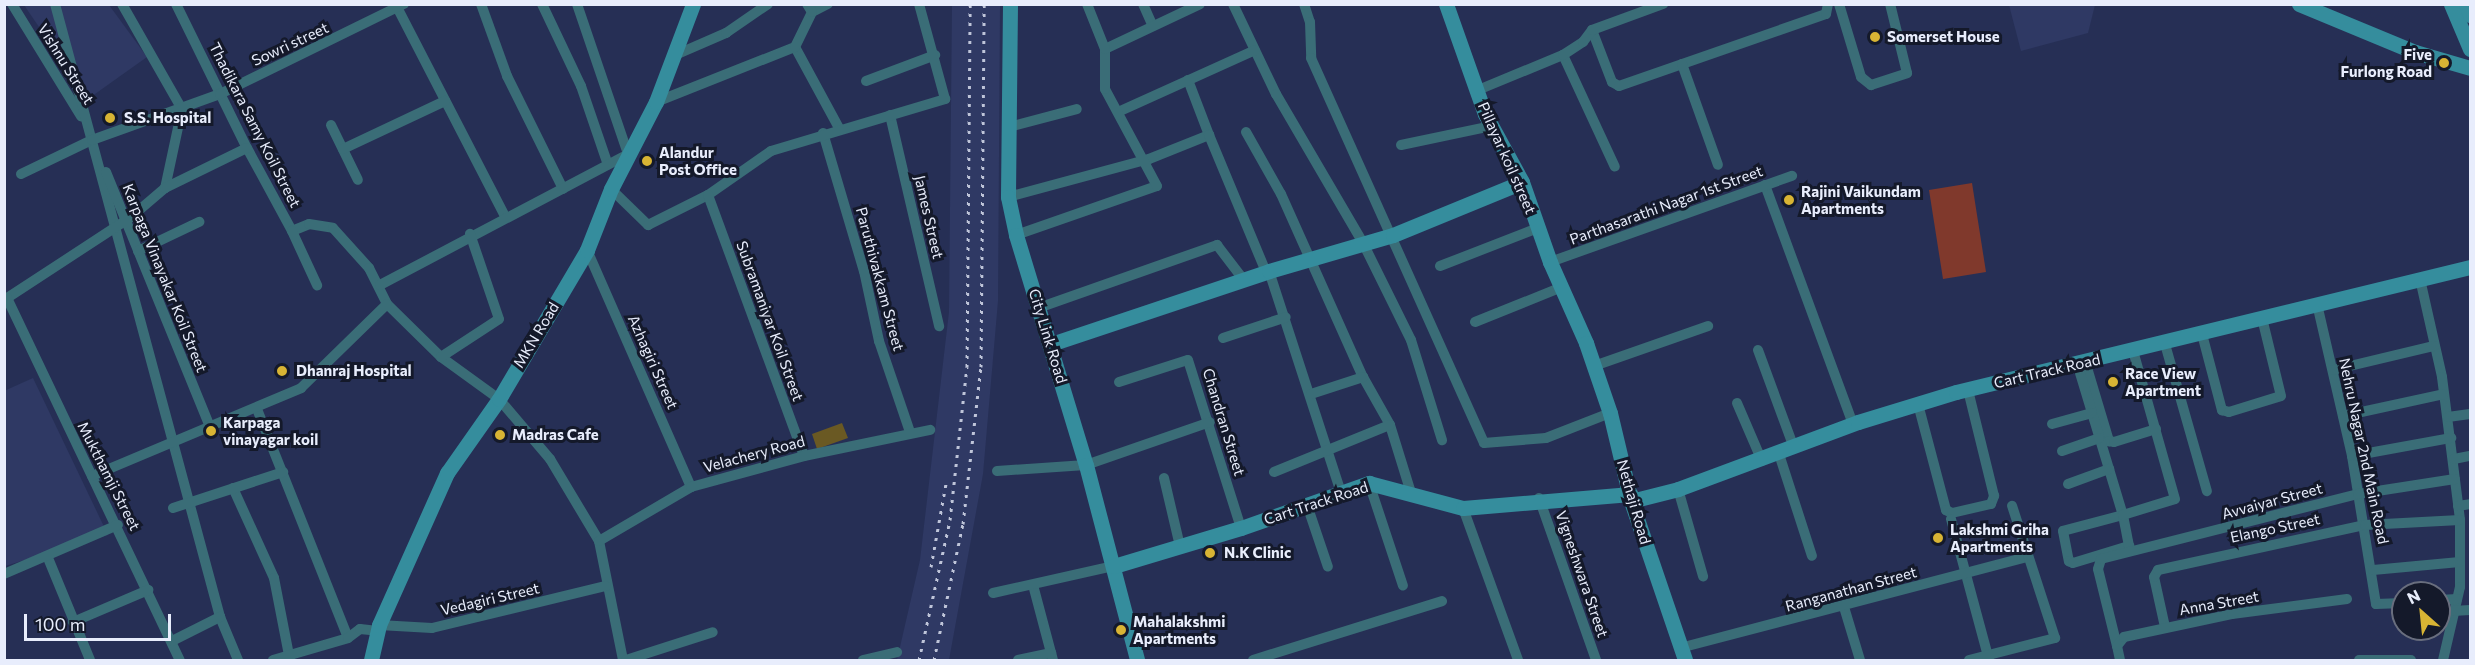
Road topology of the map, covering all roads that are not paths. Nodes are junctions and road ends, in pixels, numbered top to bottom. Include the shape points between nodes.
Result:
1 (12, 4) edge
2 (56, 4) edge
3 (122, 4) edge
4 (176, 4) edge
5 (481, 4) edge
6 (542, 4) edge
7 (577, 4) edge
8 (768, 4) edge
9 (828, 4) edge
10 (919, 4) edge
11 (1010, 4) edge
12 (1087, 4) edge
13 (1143, 4) edge
14 (1200, 4) edge
15 (1233, 4) edge
16 (1304, 4) edge
17 (1446, 4) edge
18 (1663, 4) edge
19 (1828, 4) edge
20 (1839, 4) edge
21 (1890, 4) edge
22 (2299, 4) edge
23 (2451, 4) edge
24 (2466, 4) edge
25 (401, 7) edge
26 (691, 7) edge
27 (810, 8) edge
28 (2470, 15) edge
29 (1153, 27) junction
30 (1592, 30) junction
31 (795, 47) junction
32 (1105, 49) junction
33 (2470, 49) edge
34 (1255, 50) junction
35 (935, 55) junction
36 (1563, 55) junction
37 (673, 56) junction
38 (1682, 64) junction
39 (2470, 68) edge
40 (1188, 80) junction
41 (866, 81) dead end
42 (1478, 90) junction
43 (220, 94) junction
44 (445, 101) junction
45 (656, 102) junction
46 (1077, 108) dead end
47 (182, 109) junction
48 (1118, 112) junction
49 (890, 115) junction
50 (331, 125) dead end
51 (1491, 126) junction
52 (1010, 127) junction
53 (840, 130) junction
54 (1246, 132) dead end
55 (823, 133) junction
56 (1209, 135) junction
57 (92, 140) junction
58 (1401, 144) dead end
59 (247, 148) junction
60 (343, 149) junction
61 (628, 154) junction
62 (1144, 158) junction
63 (608, 165) junction
64 (1718, 165) dead end
65 (1615, 167) dead end
66 (21, 174) dead end
67 (1792, 176) dead end
68 (358, 180) dead end
69 (1522, 182) junction
70 (1765, 185) junction
71 (165, 188) junction
72 (563, 189) junction
73 (611, 189) junction
74 (708, 195) junction
75 (1008, 197) junction
76 (505, 216) junction
77 (126, 219) junction
78 (199, 222) dead end
79 (1538, 228) junction
80 (292, 231) junction
81 (470, 234) junction
82 (1016, 235) junction
83 (1393, 235) junction
84 (1363, 243) junction
85 (587, 250) junction
86 (138, 251) junction
87 (1312, 259) junction
88 (1550, 262) junction
89 (1440, 266) dead end
90 (2470, 267) edge
91 (1268, 271) junction
92 (1244, 279) junction
93 (2420, 279) junction
94 (317, 285) dead end
95 (380, 285) junction
96 (1562, 287) junction
97 (387, 304) junction
98 (2317, 304) junction
99 (1041, 307) junction
100 (1287, 317) junction
101 (2262, 318) junction
102 (1475, 322) dead end
103 (939, 326) dead end
104 (1708, 326) dead end
105 (2202, 334) junction
106 (1223, 338) dead end
107 (1586, 343) joint
108 (1051, 344) junction
109 (2165, 344) junction
110 (2434, 346) junction
111 (1758, 350) dead end
112 (2133, 351) junction
113 (441, 357) junction
114 (2081, 362) junction
115 (1594, 366) junction
116 (2332, 370) junction
117 (1363, 377) junction
118 (1119, 382) dead end
119 (1968, 390) junction
120 (1311, 394) junction
121 (2444, 394) junction
122 (499, 399) junction
123 (1737, 403) dead end
124 (1918, 404) junction
125 (256, 409) junction
126 (2092, 413) junction
127 (1610, 414) junction
128 (2470, 414) edge
129 (2343, 416) junction
130 (2448, 417) junction
131 (1210, 422) junction
132 (1853, 424) junction
133 (2052, 424) dead end
134 (1390, 425) junction
135 (210, 427) junction
136 (2156, 429) junction
137 (930, 430) dead end
138 (910, 432) junction
139 (2099, 438) junction
140 (2451, 438) junction
141 (1442, 440) dead end
142 (1794, 448) junction
143 (1327, 451) junction
144 (2062, 451) dead end
145 (1779, 454) junction
146 (804, 456) junction
147 (2352, 456) junction
148 (2470, 456) edge
149 (2454, 459) junction
150 (1762, 461) junction
151 (1086, 465) junction
152 (2109, 469) junction
153 (998, 471) dead end
154 (283, 472) junction
155 (1274, 472) dead end
156 (92, 476) junction
157 (1164, 478) dead end
158 (2455, 479) junction
159 (1369, 483) junction
160 (2068, 484) dead end
161 (691, 487) junction
162 (233, 488) junction
163 (1678, 489) junction
164 (2207, 491) dead end
165 (1341, 493) junction
166 (1411, 493) junction
167 (2358, 494) junction
168 (1539, 498) junction
169 (1630, 498) junction
170 (2470, 504) edge
171 (1307, 505) junction
172 (2012, 506) dead end
173 (2458, 506) junction
174 (173, 508) dead end
175 (1463, 508) junction
176 (2123, 515) junction
177 (1951, 519) dead end
178 (2460, 520) junction
179 (118, 525) junction
180 (2365, 525) junction
181 (1241, 528) junction
182 (599, 541) junction
183 (2466, 545) edge
184 (1180, 546) junction
185 (1812, 556) dead end
186 (2028, 557) junction
187 (48, 558) junction
188 (2460, 562) junction
189 (1114, 566) junction
190 (1328, 567) dead end
191 (2373, 570) junction
192 (4, 574) edge
193 (1965, 574) junction
194 (1704, 576) dead end
195 (1033, 585) junction
196 (606, 586) junction
197 (1403, 586) dead end
198 (2465, 586) edge
199 (148, 590) junction
200 (993, 593) dead end
201 (2347, 599) dead end
202 (2451, 599) edge
203 (2457, 599) junction
204 (1442, 601) dead end
205 (2391, 603) edge
206 (1845, 607) junction
207 (2470, 610) edge
208 (2453, 611) junction
209 (220, 617) junction
210 (73, 622) junction
211 (2165, 627) junction
212 (379, 628) junction
213 (713, 632) dead end
214 (348, 638) junction
215 (172, 641) junction
216 (2117, 646) junction
217 (897, 652) dead end
218 (1683, 654) edge
219 (290, 657) edge
220 (1052, 657) edge
221 (1988, 658) edge
222 (90, 660) edge
223 (180, 660) edge
224 (238, 660) edge
225 (273, 660) edge
226 (371, 660) edge
227 (625, 660) edge
228 (862, 660) edge
229 (1018, 660) edge
230 (1137, 660) edge
231 (1253, 660) edge
232 (1518, 660) edge
233 (1596, 660) edge
234 (1860, 660) edge
235 (1969, 660) edge
236 (2120, 660) edge
237 (2360, 660) edge
238 (2411, 660) edge
239 (2443, 660) edge

1 - 57 street, Vishnu Street
2 - 209 street
3 - 47 street
4 - 43 street, Thadikara Samy Koil Street
5 - 72 street via 507,76
6 - 63 street via 581,86
7 - 61 street
8 - 37 street via 726,33
9 - 27 street
10 - 35 street
11 - 52 street, City Link Road
12 - 32 street
13 - 29 street
14 - 29 street
15 - 34 street
16 - 83 street via 1310,22 1311,57
17 - 42 street, Pillayar koil street
18 - 30 street
19 - 38 street via 1826,14
20 - 21 street via 1861,77 1871,85 1907,73
22 - 39 street via 2415,52
23 - 33 street
24 - 28 street
25 - 43 street, Sowri street
25 - 44 street
26 - 37 street, MKN Road
27 - 31 street
29 - 32 street
30 - 36 street via 1583,42
30 - 38 street via 1615,85
31 - 45 street
31 - 53 street
32 - 48 street via 1105,89
34 - 40 street
34 - 84 street via 1276,94
35 - 41 street
35 - 49 street via 945,99
36 - 42 street
36 - 65 street
37 - 45 street, MKN Road
38 - 64 street
40 - 48 street
40 - 56 street
42 - 51 street, Pillayar koil street
43 - 47 street, Sowri street
43 - 59 street, Thadikara Samy Koil Street
44 - 60 street
44 - 76 street
45 - 61 street, MKN Road
46 - 52 street
47 - 57 street, Sowri street
47 - 71 street
48 - 62 street
49 - 53 street
49 - 103 street, James Street
50 - 60 street
51 - 58 street
51 - 69 street, Pillayar koil street
52 - 75 street, City Link Road
53 - 55 street
54 - 87 street
55 - 74 street via 771,151
55 - 138 street, Paruthivakkam Street via 864,271 879,341
56 - 62 street
56 - 91 street
57 - 66 street, Sowri street
57 - 77 street, Karpaga Vinayakar Koil Street
59 - 71 street
59 - 80 street, Thadikara Samy Koil Street
60 - 68 street
61 - 63 street
61 - 73 street, MKN Road
62 - 75 street
62 - 82 street via 1157,186
63 - 72 street
67 - 70 street, Parthasarathi Nagar 1st Street
69 - 79 street, Pillayar koil street
69 - 83 street
70 - 88 street, Parthasarathi Nagar 1st Street
70 - 132 street
71 - 77 street
72 - 76 street
73 - 74 street via 648,225
73 - 85 street, MKN Road
74 - 146 street, Subramaniyar Koil Street
75 - 82 street, City Link Road
76 - 81 street
77 - 86 street, Karpaga Vinayakar Koil Street
77 - 156 street, Mukthamji Street via 10,292 7,298
78 - 86 street
79 - 88 street, Pillayar koil street
79 - 89 street
80 - 94 street
80 - 95 street, Thadikara Samy Koil Street via 309,224 333,228
81 - 95 street
81 - 113 street via 499,319
82 - 99 street, City Link Road
83 - 84 street
83 - 127 street via 1484,443 1546,438
84 - 87 street
84 - 141 street via 1411,340
85 - 122 street, MKN Road
85 - 161 street, Azhagiri Street
86 - 135 street, Karpaga Vinayakar Koil Street
87 - 91 street
87 - 117 street
88 - 96 street, Pillayar koil street
90 - 93 street, Cart Track Road
91 - 92 street
91 - 100 street
92 - 99 street via 1217,245
92 - 108 street
93 - 98 street, Cart Track Road
93 - 110 street
95 - 97 street, Thadikara Samy Koil Street
96 - 102 street
96 - 107 street, Pillayar koil street
97 - 113 street, Thadikara Samy Koil Street
97 - 125 street via 301,388
98 - 101 street, Cart Track Road
98 - 116 street, Nehru Nagar 2nd Main Road
99 - 108 street, City Link Road
100 - 106 street
100 - 120 street
101 - 105 street, Cart Track Road
101 - 105 street via 2281,396 2229,412 2222,410
104 - 115 street
105 - 109 street, Cart Track Road
107 - 115 street, Nethaji Road
108 - 151 street, City Link Road
109 - 112 street, Cart Track Road
109 - 164 street
110 - 116 street
110 - 121 street
111 - 142 street
112 - 114 street, Cart Track Road
112 - 136 street
113 - 122 street, Thadikara Samy Koil Street
114 - 119 street, Cart Track Road
114 - 126 street
114 - 136 street via 2109,441
115 - 127 street, Nethaji Road
116 - 129 street, Nehru Nagar 2nd Main Road
117 - 120 street
117 - 134 street
118 - 131 street, Chandran Street via 1188,360
119 - 124 street, Cart Track Road
119 - 124 street via 1994,496 1991,504 1952,513 1946,510
120 - 143 street
121 - 129 street
121 - 130 street
122 - 182 street, Thadikara Samy Koil Street via 550,459
122 - 212 street, MKN Road via 447,473
123 - 150 street
124 - 132 street, Cart Track Road
125 - 135 street
125 - 154 street
126 - 133 street
126 - 139 street
127 - 169 street, Nethaji Road
128 - 130 street
129 - 147 street, Nehru Nagar 2nd Main Road
130 - 140 street
131 - 151 street
131 - 181 street, Chandran Street
132 - 142 street, Cart Track Road
134 - 143 street
134 - 166 street
135 - 156 street
136 - 176 street via 2175,499
137 - 138 street, Velachery Road
138 - 146 street, Velachery Road
139 - 144 street
139 - 152 street
140 - 147 street
140 - 149 street
142 - 145 street, Cart Track Road
143 - 155 street
143 - 165 street
145 - 150 street, Cart Track Road
145 - 185 street
146 - 161 street, Velachery Road
147 - 167 street, Nehru Nagar 2nd Main Road
148 - 149 street
149 - 158 street
150 - 163 street, Cart Track Road
151 - 153 street
151 - 189 street, City Link Road
152 - 160 street
152 - 176 street
154 - 162 street
154 - 214 street
156 - 179 street, Mukthamji Street
157 - 184 street
158 - 167 street, Avvaiyar Street
158 - 173 street
159 - 165 street, Cart Track Road
159 - 166 street, Cart Track Road
159 - 197 street
161 - 182 street, Velachery Road
162 - 174 street
162 - 219 street via 274,578
163 - 169 street, Cart Track Road
163 - 194 street
165 - 171 street, Cart Track Road
166 - 175 street, Cart Track Road
167 - 180 street, Nehru Nagar 2nd Main Road
167 - 216 street, Avvaiyar Street via 2109,556 2099,562
168 - 169 street, Cart Track Road
168 - 175 street, Cart Track Road
168 - 233 street, Vigneshwara Street
169 - 218 street, Nethaji Road
170 - 173 street
171 - 181 street, Cart Track Road
171 - 190 street
172 - 186 street
173 - 178 street
175 - 232 street
176 - 176 street via 2129,545 2069,561 2063,531
177 - 193 street
178 - 180 street, Elango Street
178 - 183 street
179 - 187 street
179 - 199 street, Mukthamji Street
180 - 191 street, Nehru Nagar 2nd Main Road
180 - 211 street, Elango Street via 2158,570 2154,577
181 - 184 street, Cart Track Road
182 - 196 street
183 - 188 street
184 - 189 street, Cart Track Road
186 - 193 street, Ranganathan Street
186 - 221 street via 2055,638
187 - 192 street
187 - 210 street
188 - 191 street
188 - 198 street
189 - 195 street
189 - 230 street, City Link Road
191 - 205 street, Nehru Nagar 2nd Main Road via 2376,604
193 - 206 street, Ranganathan Street
193 - 221 street
195 - 200 street
195 - 220 street
196 - 212 street, Vedagiri Street via 432,628
196 - 227 street
198 - 203 street
199 - 210 street
199 - 215 street, Mukthamji Street
201 - 211 street, Anna Street
202 - 203 street
203 - 208 street
204 - 231 street
206 - 218 street, Ranganathan Street
206 - 234 street
207 - 208 street
208 - 239 street
209 - 215 street
209 - 224 street
210 - 222 street
211 - 216 street, Anna Street via 2124,637
212 - 214 street, Vedagiri Street via 360,629
212 - 226 street, MKN Road
213 - 227 street
214 - 219 street, Vedagiri Street
215 - 223 street, Mukthamji Street
216 - 236 street
217 - 228 street
219 - 225 street, Vedagiri Street
220 - 229 street
221 - 235 street
237 - 238 street

